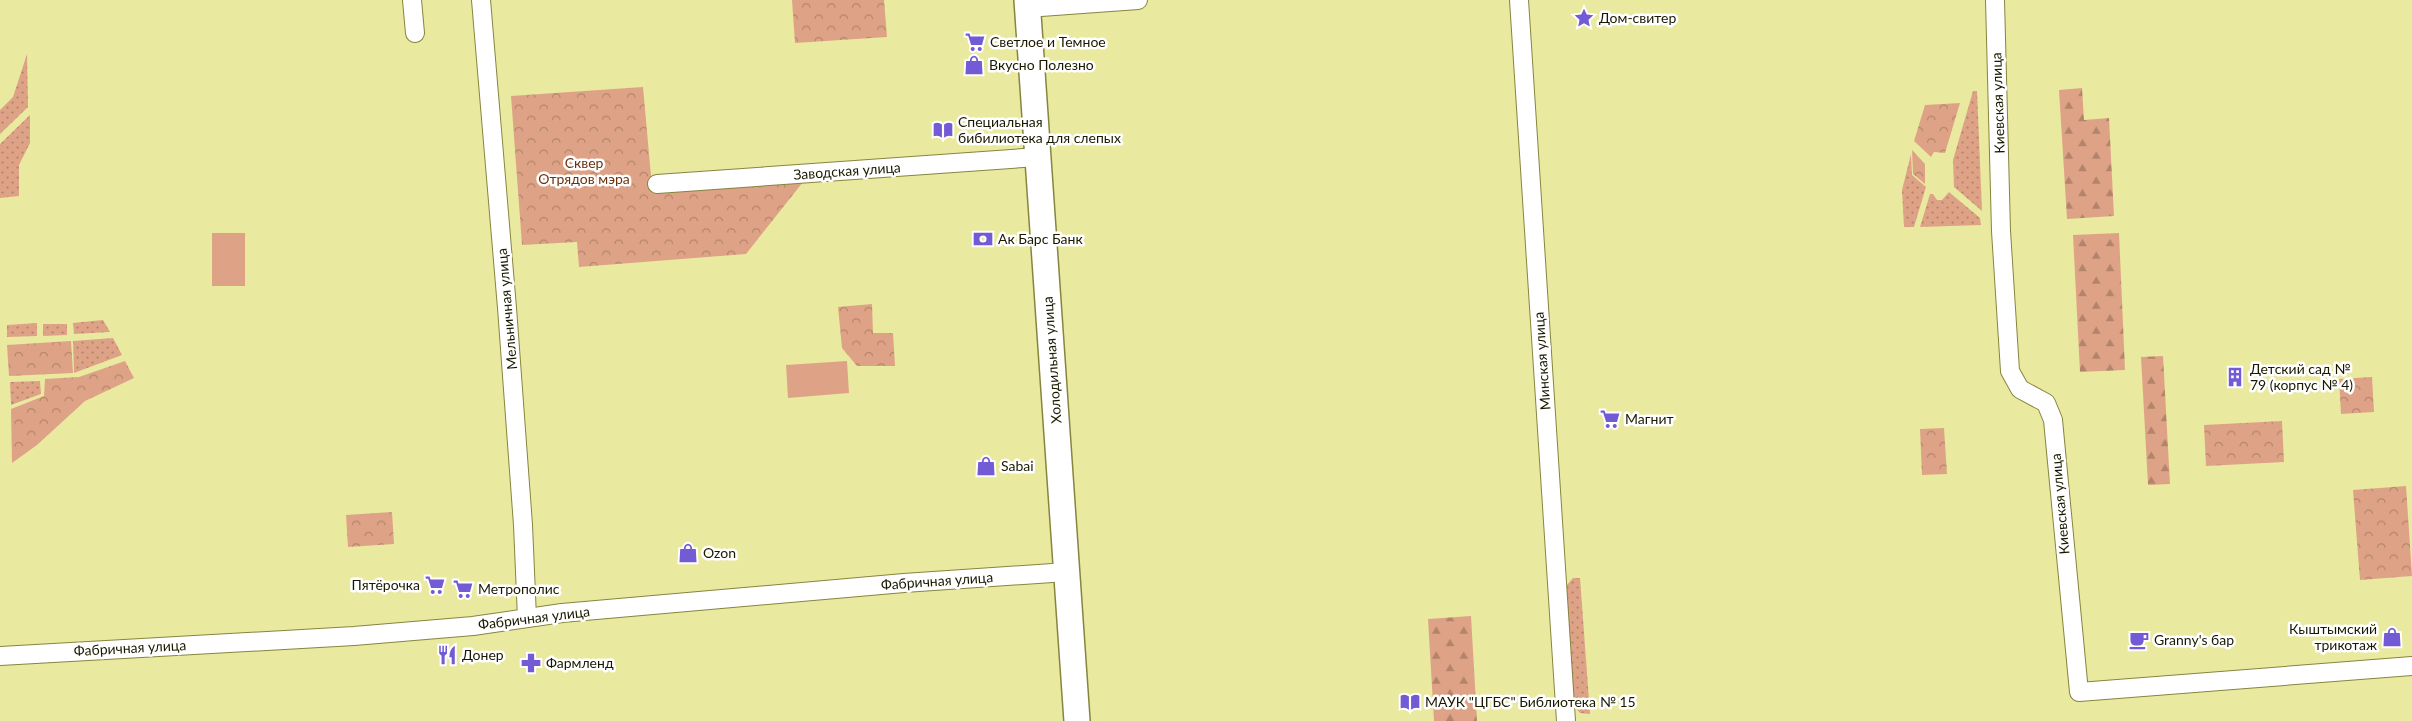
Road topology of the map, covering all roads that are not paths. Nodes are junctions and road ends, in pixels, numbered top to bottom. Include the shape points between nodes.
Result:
1 (412, 0) edge
2 (481, 0) edge
3 (1138, 0) edge
4 (1519, 0) edge
5 (1995, 0) edge
6 (1027, 4) edge
7 (415, 33) dead end
8 (1038, 157) junction
9 (657, 184) dead end
10 (1067, 572) junction
11 (527, 618) junction
12 (0, 656) edge
13 (2412, 666) edge
14 (1077, 721) edge
15 (1566, 721) edge

1 - 7 street
2 - 11 street, Мельничная улица via 508,317
3 - 6 street
4 - 15 street, Минская улица
5 - 13 street, Киевская улица via 2010,371 2020,389 2046,404 2053,420 2079,692
6 - 8 street, Холодильная улица
8 - 9 street, Заводская улица
8 - 10 street, Холодильная улица
10 - 11 street, Фабричная улица via 904,583
10 - 14 street, Холодильная улица
11 - 12 street, Фабричная улица via 354,636

